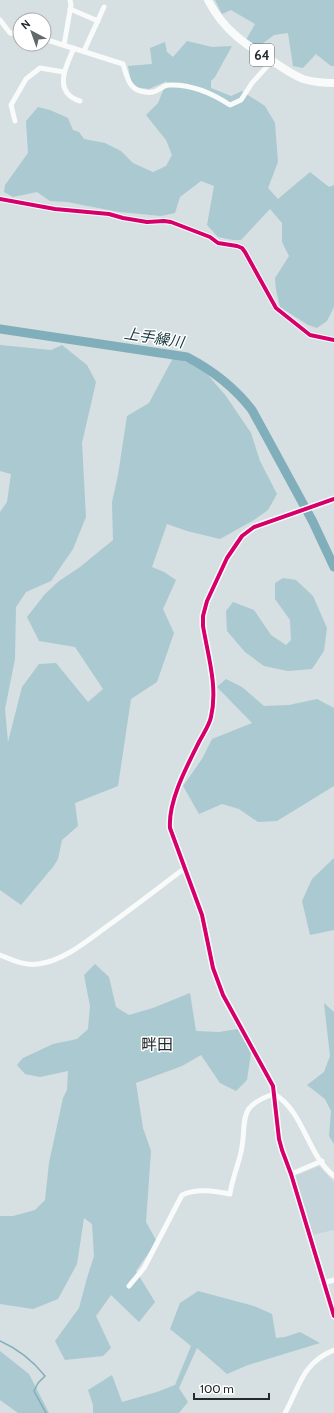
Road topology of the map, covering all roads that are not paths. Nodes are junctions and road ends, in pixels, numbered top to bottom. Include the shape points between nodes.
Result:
1 (70, 0) edge
2 (208, 0) edge
3 (104, 7) dead end
4 (70, 9) junction
5 (0, 20) edge
6 (98, 21) junction
7 (12, 33) edge
8 (52, 41) edge
9 (64, 45) junction
10 (74, 48) junction
11 (84, 51) junction
12 (272, 62) junction
13 (64, 72) junction
14 (334, 83) edge
15 (80, 101) dead end
16 (15, 122) dead end
17 (0, 199) edge
18 (334, 340) edge
19 (334, 499) edge
20 (185, 868) junction
21 (0, 955) edge
22 (274, 1094) junction
23 (322, 1162) junction
24 (291, 1174) junction
25 (334, 1176) edge
26 (334, 1280) edge
27 (324, 1283) junction
28 (130, 1286) dead end
29 (334, 1316) edge
30 (334, 1350) edge
31 (285, 1413) edge

1 - 4 street
2 - 12 main road, 64 via 227,28 242,42
3 - 6 street
4 - 6 street
4 - 9 street
5 - 7 street
6 - 11 street
8 - 9 street
9 - 10 street
10 - 11 street
10 - 13 street
11 - 12 street via 123,64 134,89 146,93 153,92 168,84 199,88 230,104 241,100 252,83
12 - 14 main road, 64 via 305,80
13 - 15 street via 64,88 74,99
13 - 16 street via 40,68 26,79 11,105
17 - 18 street via 55,209 109,214 147,222 171,222 210,237 218,243 238,246 245,252 276,308 310,335
19 - 20 street via 254,527 242,536 227,558 207,601 203,626 214,691 211,719 182,777 170,822
20 - 21 street via 64,956 39,964 29,964
20 - 22 street via 202,915 213,968 223,995 269,1077
22 - 23 street via 283,1099
22 - 24 street via 279,1139
22 - 28 street via 254,1102 246,1114 241,1152 230,1194 214,1191 182,1195 154,1251
23 - 24 street
23 - 25 street
24 - 27 street
26 - 27 street
27 - 29 street
30 - 31 street via 314,1362 301,1380

